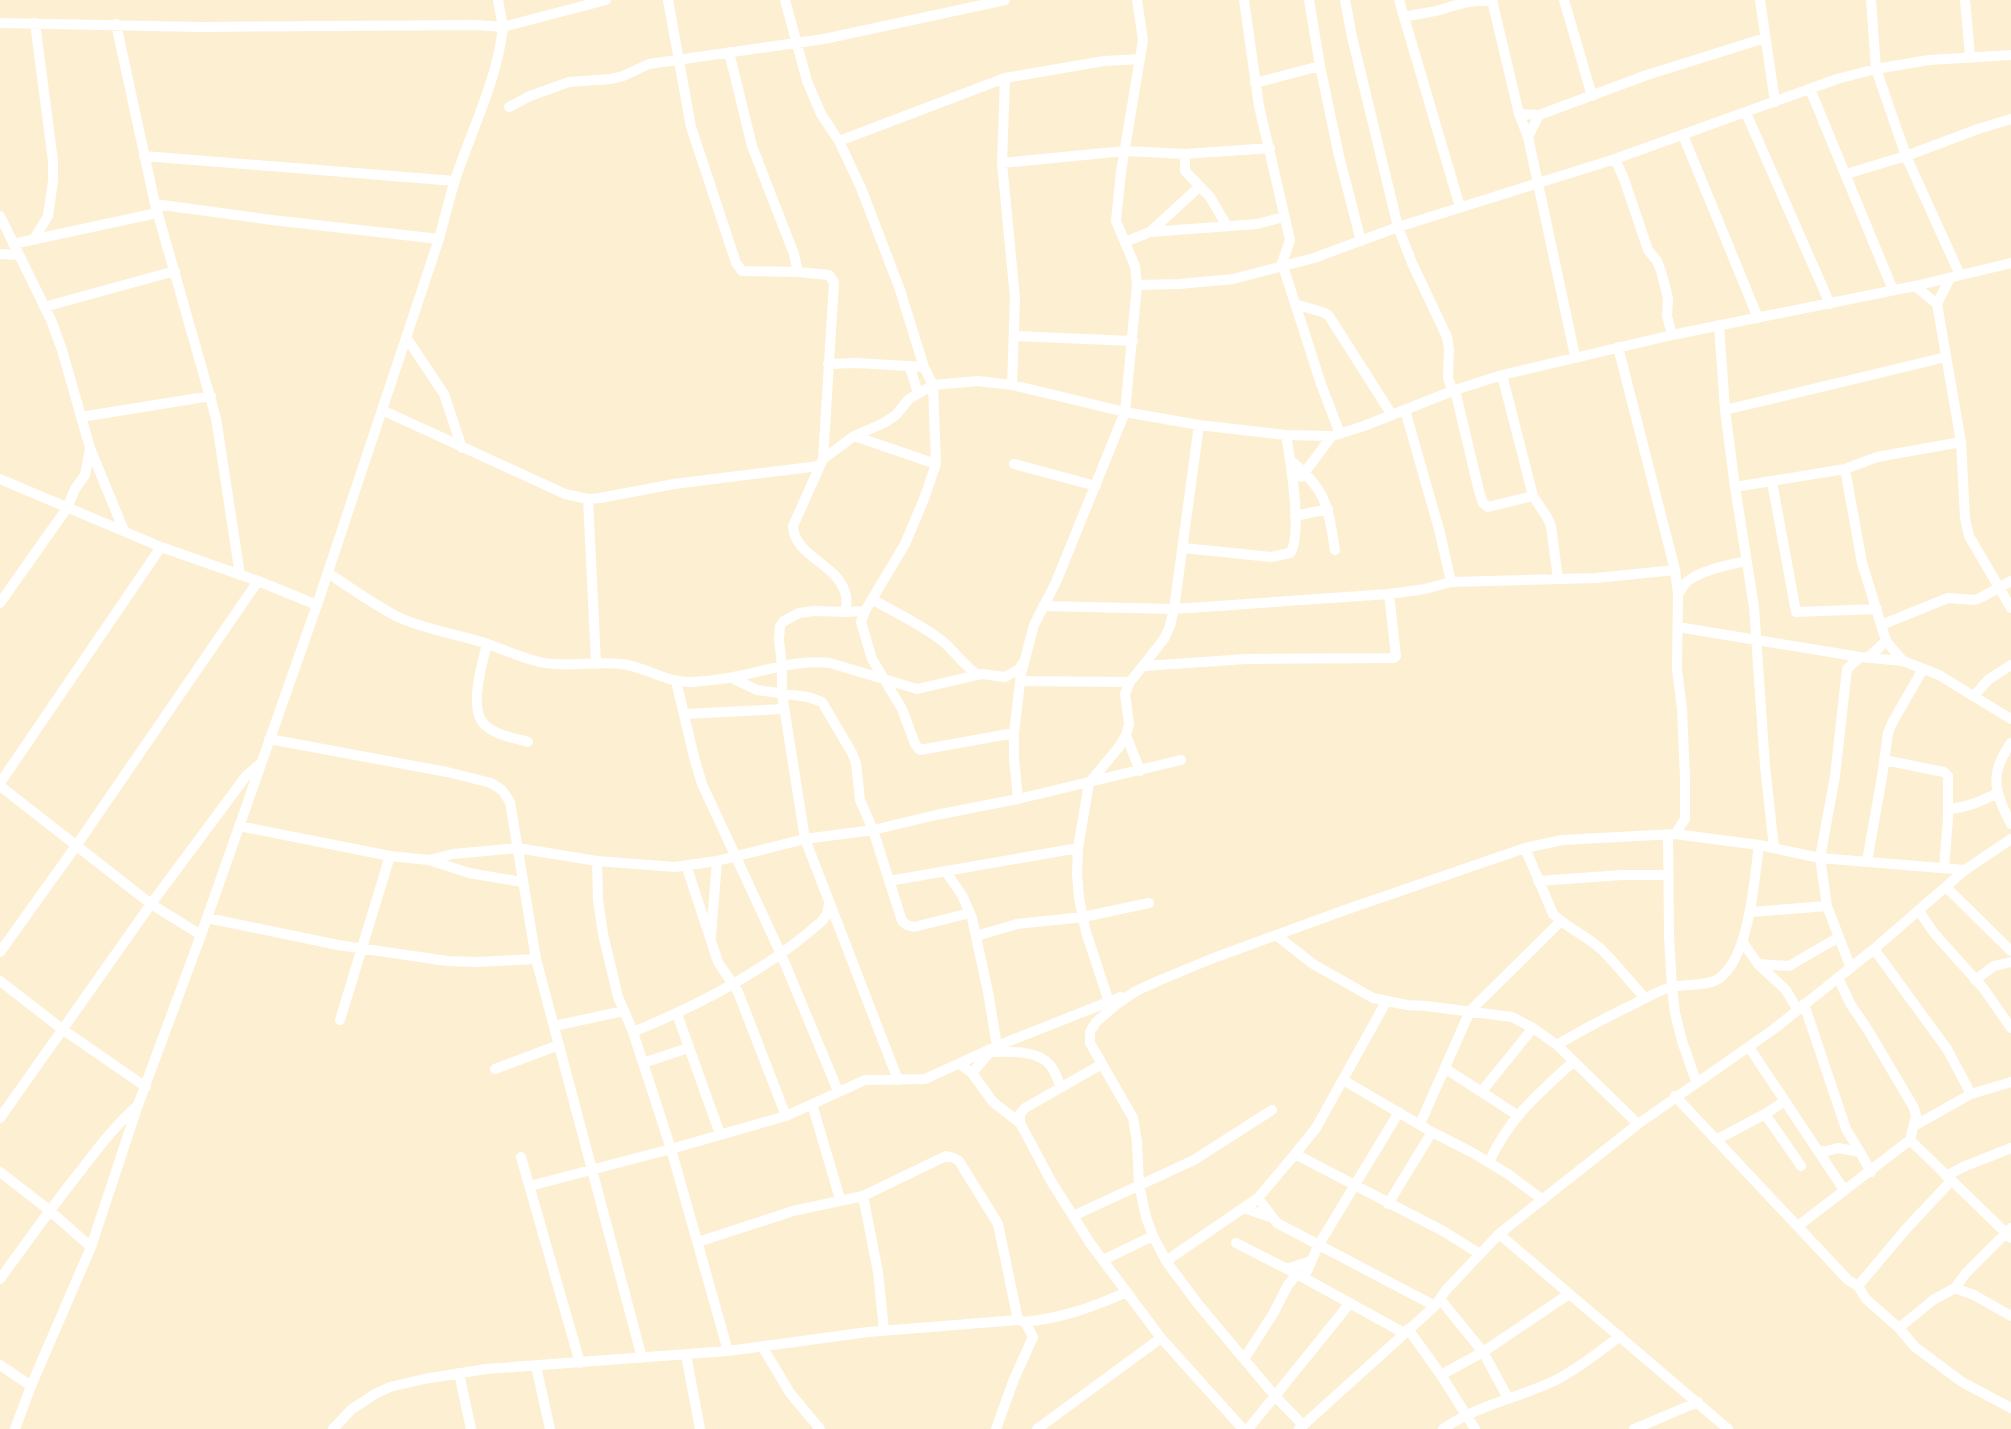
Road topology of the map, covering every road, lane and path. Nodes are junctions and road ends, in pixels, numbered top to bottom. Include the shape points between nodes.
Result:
1 (498, 0) edge
2 (606, 0) edge
3 (668, 0) edge
4 (785, 0) edge
5 (1005, 0) edge
6 (1137, 0) edge
7 (1244, 0) edge
8 (1309, 0) edge
9 (1345, 0) edge
10 (1399, 0) edge
11 (1564, 0) edge
12 (1760, 0) edge
13 (1871, 0) edge
14 (1965, 0) edge
15 (1492, 1) edge
16 (1404, 17) junction
17 (0, 23) edge
18 (35, 23) junction
19 (116, 24) junction
20 (503, 27) junction
21 (1765, 38) junction
22 (796, 44) junction
23 (729, 52) junction
24 (1970, 56) junction
25 (2011, 56) edge
26 (1140, 59) junction
27 (680, 61) junction
28 (1320, 66) junction
29 (1876, 69) junction
30 (1005, 78) junction
31 (1255, 82) junction
32 (1810, 89) junction
33 (1592, 96) junction
34 (1775, 102) junction
35 (509, 107) dead end
36 (1746, 113) junction
37 (1519, 114) junction
38 (1539, 115) junction
39 (2011, 119) edge
40 (1683, 135) junction
41 (1528, 137) junction
42 (839, 141) junction
43 (1270, 148) junction
44 (1125, 151) junction
45 (1185, 154) junction
46 (144, 156) junction
47 (1906, 156) junction
48 (1614, 159) junction
49 (1002, 163) junction
50 (1846, 174) junction
51 (455, 180) junction
52 (1538, 182) junction
53 (1198, 187) junction
54 (1460, 207) junction
55 (156, 209) junction
56 (0, 216) edge
57 (1284, 218) junction
58 (1227, 226) junction
59 (1398, 227) junction
60 (1150, 232) junction
61 (34, 239) junction
62 (439, 239) junction
63 (1362, 241) junction
64 (1125, 242) junction
65 (13, 244) junction
66 (0, 254) edge
67 (19, 255) junction
68 (2011, 263) edge
69 (1283, 267) junction
70 (175, 271) junction
71 (798, 272) junction
72 (1955, 277) junction
73 (1137, 285) junction
74 (1915, 286) junction
75 (1893, 290) junction
76 (1295, 304) junction
77 (1830, 304) junction
78 (1937, 304) junction
79 (44, 307) junction
80 (1758, 318) junction
81 (1719, 325) junction
82 (1672, 335) junction
83 (1014, 336) junction
84 (406, 337) junction
85 (1133, 341) junction
86 (1618, 347) junction
87 (1575, 356) junction
88 (1946, 357) junction
89 (828, 364) junction
90 (910, 368) junction
91 (924, 368) junction
92 (1502, 375) junction
93 (933, 385) junction
94 (1012, 385) junction
95 (1455, 390) junction
96 (918, 393) junction
97 (210, 396) junction
98 (382, 410) junction
99 (1405, 410) junction
100 (1726, 410) junction
101 (1125, 412) junction
102 (1392, 415) junction
103 (81, 417) junction
104 (1199, 425) junction
105 (1286, 435) junction
106 (1336, 435) junction
107 (854, 436) junction
108 (1961, 442) junction
109 (90, 448) junction
110 (462, 448) junction
111 (1291, 461) junction
112 (821, 462) junction
113 (936, 464) junction
114 (1014, 464) dead end
115 (1845, 468) junction
116 (1304, 472) junction
117 (0, 479) edge
118 (1772, 482) junction
119 (1096, 486) junction
120 (1735, 487) junction
121 (1293, 490) junction
122 (1533, 496) junction
123 (588, 499) junction
124 (67, 508) junction
125 (1328, 509) junction
126 (1295, 516) junction
127 (124, 531) junction
128 (161, 547) junction
129 (1183, 548) junction
130 (1335, 550) dead end
131 (1746, 561) junction
132 (1675, 570) junction
133 (328, 573) junction
134 (240, 575) junction
135 (1558, 579) junction
136 (2011, 581) edge
137 (258, 582) junction
138 (1450, 582) junction
139 (1999, 587) junction
140 (1390, 594) junction
141 (1678, 594) junction
142 (873, 600) junction
143 (0, 603) edge
144 (317, 605) junction
145 (1042, 606) junction
146 (2011, 608) edge
147 (1174, 609) junction
148 (1877, 609) junction
149 (865, 610) junction
150 (846, 612) junction
151 (1882, 625) junction
152 (1678, 627) junction
153 (1756, 640) junction
154 (1886, 641) junction
155 (487, 644) junction
156 (1864, 657) junction
157 (1025, 660) junction
158 (1903, 661) junction
159 (596, 663) junction
160 (2011, 665) edge
161 (782, 666) junction
162 (1145, 666) junction
163 (1923, 668) junction
164 (978, 674) junction
165 (732, 678) junction
166 (884, 680) junction
167 (676, 681) junction
168 (1020, 681) junction
169 (1130, 682) junction
170 (782, 694) junction
171 (1974, 696) junction
172 (784, 709) junction
173 (684, 714) junction
174 (2011, 719) edge
175 (1014, 733) junction
176 (1126, 735) junction
177 (270, 739) junction
178 (528, 742) dead end
179 (2011, 743) edge
180 (1181, 760) dead end
181 (1884, 760) junction
182 (262, 762) junction
183 (1140, 770) junction
184 (1089, 783) junction
185 (0, 784) edge
186 (1998, 793) junction
187 (1018, 799) junction
188 (1948, 809) junction
189 (2011, 824) edge
190 (240, 826) junction
191 (873, 830) junction
192 (1672, 834) junction
193 (805, 839) junction
194 (2011, 839) edge
195 (1759, 845) junction
196 (76, 846) junction
197 (517, 848) junction
198 (1078, 848) junction
199 (1525, 848) junction
200 (1774, 848) junction
201 (390, 856) junction
202 (736, 856) junction
203 (1820, 858) junction
204 (429, 860) junction
205 (597, 861) junction
206 (1867, 861) junction
207 (717, 862) junction
208 (686, 865) junction
209 (1944, 868) junction
210 (1965, 870) junction
211 (946, 872) junction
212 (1668, 875) junction
213 (888, 881) junction
214 (1538, 881) junction
215 (522, 882) junction
216 (1946, 887) junction
217 (1149, 903) dead end
218 (151, 904) junction
219 (830, 904) junction
220 (1827, 906) junction
221 (1919, 911) junction
222 (1751, 912) junction
223 (970, 913) junction
224 (1083, 917) junction
225 (207, 918) junction
226 (1560, 922) junction
227 (201, 935) junction
228 (1276, 935) junction
229 (976, 936) junction
230 (1839, 937) junction
231 (710, 940) junction
232 (1742, 941) junction
233 (363, 948) junction
234 (1874, 949) junction
235 (2011, 951) edge
236 (0, 952) edge
237 (782, 954) junction
238 (536, 959) junction
239 (2011, 962) edge
240 (1758, 964) junction
241 (1850, 966) junction
242 (1838, 978) junction
243 (1975, 980) junction
244 (0, 981) edge
245 (732, 984) junction
246 (1672, 987) junction
247 (1136, 991) junction
248 (1645, 998) junction
249 (1109, 1002) junction
250 (1386, 1002) junction
251 (1800, 1007) junction
252 (624, 1011) junction
253 (1470, 1011) junction
254 (677, 1014) junction
255 (340, 1020) dead end
256 (554, 1026) junction
257 (1533, 1028) junction
258 (2011, 1028) edge
259 (62, 1029) junction
260 (633, 1032) junction
261 (559, 1045) junction
262 (1557, 1045) junction
263 (1749, 1047) junction
264 (688, 1048) junction
265 (991, 1050) junction
266 (1573, 1062) junction
267 (643, 1063) junction
268 (960, 1064) junction
269 (1102, 1064) junction
270 (494, 1069) dead end
271 (1446, 1069) junction
272 (972, 1074) junction
273 (898, 1080) junction
274 (1343, 1080) junction
275 (1696, 1081) junction
276 (2011, 1082) edge
277 (146, 1087) junction
278 (1061, 1087) junction
279 (1482, 1091) junction
280 (838, 1092) junction
281 (1972, 1094) junction
282 (1675, 1096) junction
283 (1785, 1101) junction
284 (812, 1104) junction
285 (138, 1105) junction
286 (1272, 1110) dead end
287 (1399, 1112) junction
288 (1517, 1114) junction
289 (1765, 1114) junction
290 (786, 1116) junction
291 (0, 1118) edge
292 (1020, 1123) junction
293 (1420, 1124) junction
294 (1638, 1124) junction
295 (1914, 1126) junction
296 (1432, 1132) junction
297 (720, 1134) junction
298 (1716, 1140) junction
299 (1910, 1140) junction
300 (2011, 1148) edge
301 (671, 1149) junction
302 (1818, 1150) junction
303 (1860, 1152) junction
304 (1295, 1154) junction
305 (521, 1157) dead end
306 (1489, 1162) junction
307 (1801, 1166) dead end
308 (592, 1169) junction
309 (0, 1172) edge
310 (1871, 1172) junction
311 (1949, 1179) junction
312 (530, 1186) junction
313 (1139, 1186) junction
314 (1354, 1186) junction
315 (1844, 1190) junction
316 (863, 1196) junction
317 (1258, 1198) junction
318 (840, 1199) junction
319 (1544, 1200) junction
320 (1388, 1204) junction
321 (1244, 1208) junction
322 (49, 1210) junction
323 (1073, 1216) junction
324 (1270, 1216) junction
325 (1798, 1226) junction
326 (1499, 1234) junction
327 (2009, 1234) edge
328 (1153, 1236) junction
329 (698, 1242) junction
330 (1236, 1243) dead end
331 (1318, 1246) junction
332 (91, 1248) junction
333 (1480, 1254) junction
334 (1103, 1260) junction
335 (1166, 1261) junction
336 (1311, 1261) junction
337 (1293, 1272) junction
338 (0, 1279) edge
339 (1858, 1286) junction
340 (1954, 1288) junction
341 (1127, 1292) junction
342 (1569, 1294) junction
343 (1437, 1302) junction
344 (1350, 1303) junction
345 (1014, 1306) junction
346 (2011, 1316) edge
347 (1004, 1321) junction
348 (1022, 1321) junction
349 (1899, 1328) junction
350 (884, 1330) junction
351 (1406, 1331) junction
352 (1620, 1336) junction
353 (1161, 1338) junction
354 (762, 1346) junction
355 (728, 1352) junction
356 (1483, 1352) junction
357 (686, 1355) junction
358 (642, 1358) junction
359 (1244, 1359) junction
360 (580, 1363) junction
361 (0, 1364) edge
362 (536, 1366) junction
363 (459, 1373) junction
364 (1441, 1375) junction
365 (31, 1386) junction
366 (1275, 1396) junction
367 (1508, 1398) junction
368 (1698, 1402) junction
369 (2011, 1408) edge
370 (1467, 1415) junction
371 (1301, 1427) edge
372 (15, 1429) edge
373 (333, 1429) edge
374 (470, 1429) edge
375 (550, 1429) edge
376 (700, 1429) edge
377 (820, 1429) edge
378 (996, 1429) edge
379 (1037, 1429) edge
380 (1243, 1429) edge
381 (1248, 1429) edge
382 (1444, 1429) edge
383 (1475, 1429) edge
384 (1634, 1429) edge
385 (1728, 1429) edge

1 - 20 street
2 - 20 street
3 - 27 street
4 - 22 street
5 - 22 street
6 - 26 street via 1143,40
7 - 31 street
8 - 28 street
9 - 59 street
10 - 16 street
11 - 33 street
12 - 21 street
13 - 29 street
14 - 24 street
15 - 16 street via 1473,1
15 - 37 street
16 - 54 street
17 - 18 street
18 - 19 street
18 - 61 street via 53,180 48,216
19 - 20 street
19 - 46 street
20 - 51 street via 501,50 491,84
21 - 33 street via 1646,75
21 - 34 street
22 - 23 street
22 - 42 street via 821,114
23 - 27 street
23 - 71 street via 752,146
24 - 25 street
24 - 29 street
26 - 30 street via 1104,61
26 - 44 street
27 - 35 street via 648,64 611,79 569,82
27 - 71 street via 691,126 736,263 742,271
28 - 31 street
28 - 63 street via 1339,156
29 - 32 street
29 - 47 street
30 - 42 street
30 - 49 street
31 - 43 street
32 - 34 street
32 - 50 street
33 - 38 street
34 - 36 street
36 - 40 street
36 - 77 street
37 - 38 street
37 - 41 street
38 - 41 street
39 - 47 street
40 - 48 street
40 - 80 street
41 - 52 street
42 - 91 street via 899,287
43 - 45 street
43 - 57 street
44 - 45 street
44 - 49 street
44 - 64 street via 1116,221
45 - 53 street via 1185,171
46 - 51 street
46 - 55 street
47 - 50 street
47 - 72 street
48 - 52 street
48 - 82 street via 1648,250 1661,271
49 - 83 street via 1015,298
50 - 75 street
51 - 62 street
52 - 54 street
52 - 87 street
53 - 58 street via 1210,197
53 - 60 street
54 - 59 street
55 - 61 street
55 - 62 street
55 - 70 street
56 - 65 street
57 - 58 street
57 - 69 street via 1290,240
58 - 60 street
59 - 63 street
59 - 95 street via 1446,337 1448,378
60 - 64 street
61 - 65 street
62 - 84 street
63 - 69 street
64 - 73 street via 1135,266
65 - 67 street
66 - 67 street
67 - 79 street
68 - 72 street
69 - 73 street via 1233,279
69 - 76 street
70 - 79 street
70 - 97 street
71 - 89 street via 829,275 834,282
72 - 74 street
72 - 78 street
73 - 85 street
74 - 75 street
74 - 78 street
75 - 77 street
76 - 102 street via 1329,316
76 - 106 street
77 - 80 street
78 - 88 street
79 - 103 street via 62,350
80 - 81 street
81 - 82 street
81 - 100 street
82 - 86 street
83 - 85 street
83 - 94 street
84 - 98 street
84 - 110 street via 444,394
85 - 101 street
86 - 87 street
86 - 132 street
87 - 92 street
88 - 100 street
88 - 108 street
89 - 90 street
89 - 112 street
90 - 91 street
90 - 96 street
91 - 93 street
92 - 95 street
92 - 122 street
93 - 94 street via 954,381
93 - 96 street
93 - 113 street
94 - 101 street
95 - 99 street
95 - 122 street via 1485,506
96 - 107 street via 908,399 896,415
97 - 103 street
97 - 134 street
98 - 110 street
98 - 133 street
99 - 102 street
99 - 138 street via 1440,533
100 - 120 street
101 - 104 street
101 - 119 street
102 - 106 street
103 - 109 street
104 - 105 street
104 - 129 street
105 - 106 street
105 - 111 street
106 - 116 street
107 - 112 street
107 - 113 street
108 - 115 street via 1877,457
108 - 139 street via 1969,536
109 - 124 street via 85,475 75,488
109 - 127 street
110 - 123 street via 565,494
111 - 116 street
111 - 121 street
112 - 123 street
112 - 150 street via 793,526 793,533 800,545 837,577 847,597
113 - 142 street via 905,544
114 - 119 street
115 - 118 street
115 - 148 street via 1858,547
116 - 121 street
116 - 125 street via 1322,493
117 - 124 street
118 - 120 street
118 - 148 street via 1796,612
119 - 145 street via 1056,582
120 - 131 street
121 - 126 street
122 - 135 street via 1551,526
123 - 159 street
124 - 127 street
124 - 143 street
125 - 126 street
125 - 130 street
126 - 129 street via 1297,532 1294,547 1283,556
127 - 128 street
128 - 134 street
128 - 185 street
129 - 147 street
131 - 141 street via 1695,577 1687,581
131 - 153 street
132 - 135 street
132 - 141 street
133 - 144 street
133 - 155 street via 399,617 426,628 455,633
134 - 137 street
135 - 138 street
136 - 139 street
137 - 144 street
137 - 196 street
138 - 140 street
139 - 146 street
139 - 151 street via 1975,600 1948,598
140 - 147 street
140 - 162 street via 1394,658 1246,659
141 - 152 street
142 - 149 street
142 - 164 street via 940,640
144 - 177 street
145 - 147 street
145 - 157 street
147 - 162 street via 1164,639
148 - 151 street
149 - 150 street
149 - 166 street via 862,632 872,660
150 - 161 street via 814,611 784,620 779,640
151 - 154 street
152 - 153 street
152 - 192 street via 1677,669 1682,709 1685,819
153 - 156 street
153 - 200 street
154 - 156 street
154 - 158 street
155 - 159 street via 536,662
155 - 178 street via 479,676 478,716 494,732
156 - 158 street
156 - 203 street via 1846,669 1835,776
157 - 164 street via 1019,669 1004,676
157 - 168 street
158 - 163 street
159 - 167 street via 634,667
160 - 171 street via 1988,680
161 - 165 street
161 - 166 street via 820,661
161 - 170 street
162 - 169 street
163 - 171 street
163 - 181 street via 1892,723
164 - 166 street via 916,688
165 - 167 street
165 - 170 street via 757,690
166 - 175 street via 902,709 920,750
167 - 173 street
168 - 169 street
168 - 175 street
169 - 176 street via 1125,694 1129,724
170 - 172 street
170 - 191 street via 822,702 856,763 860,800
171 - 174 street
172 - 173 street
172 - 193 street
173 - 202 street via 702,784
175 - 187 street
176 - 183 street
176 - 184 street
177 - 182 street
177 - 197 street via 491,783 502,790 510,802
179 - 186 street via 1998,765
180 - 183 street
181 - 188 street via 1944,772 1948,776
181 - 206 street
182 - 190 street
182 - 218 street via 246,776
183 - 184 street
184 - 187 street
184 - 198 street
185 - 196 street
186 - 188 street via 1977,804
186 - 189 street
187 - 191 street
188 - 209 street
190 - 201 street
190 - 225 street
191 - 193 street
191 - 213 street
192 - 195 street
192 - 199 street via 1562,840
192 - 212 street
193 - 202 street
193 - 219 street
194 - 210 street
195 - 200 street
195 - 222 street
196 - 218 street
196 - 236 street
197 - 204 street via 453,854
197 - 205 street
197 - 215 street
198 - 211 street
198 - 224 street via 1077,874
199 - 214 street
199 - 228 street
200 - 203 street
201 - 204 street
201 - 233 street
202 - 207 street
202 - 237 street
203 - 206 street
203 - 220 street
204 - 215 street via 469,874
205 - 208 street
205 - 252 street via 603,934
206 - 209 street
207 - 208 street
207 - 231 street
208 - 231 street
209 - 210 street
210 - 216 street
211 - 213 street
211 - 223 street
212 - 214 street via 1622,874
212 - 246 street
213 - 223 street via 902,921 907,925 914,927
214 - 226 street
215 - 238 street
216 - 221 street
216 - 235 street
217 - 224 street
218 - 227 street
218 - 259 street
219 - 237 street via 822,921
219 - 273 street
220 - 222 street
220 - 230 street
221 - 234 street
221 - 243 street
222 - 232 street
223 - 229 street
224 - 229 street via 1017,924
224 - 249 street
225 - 227 street
225 - 233 street
226 - 248 street via 1603,950
226 - 253 street
227 - 277 street
228 - 247 street
228 - 250 street via 1313,964
229 - 265 street via 988,992
230 - 240 street via 1790,966
230 - 241 street
231 - 245 street via 718,962
232 - 240 street
232 - 246 street via 1723,976 1707,983
233 - 238 street via 447,961
233 - 255 street
234 - 241 street
234 - 281 street via 1947,1049
237 - 245 street
237 - 280 street
238 - 256 street
239 - 243 street via 1994,966
240 - 251 street
241 - 242 street
242 - 251 street
242 - 295 street via 1914,1108
243 - 258 street
244 - 259 street
245 - 254 street
245 - 290 street via 738,992
246 - 248 street
246 - 275 street via 1682,1041
247 - 249 street
247 - 269 street via 1096,1022 1090,1032 1090,1043
248 - 262 street
249 - 265 street
250 - 253 street
250 - 274 street
251 - 263 street
251 - 303 street via 1846,1129
252 - 256 street
252 - 260 street
253 - 257 street via 1512,1017
253 - 271 street
254 - 260 street
254 - 264 street
256 - 261 street
257 - 262 street
257 - 279 street
259 - 277 street
259 - 291 street
260 - 267 street
261 - 270 street
261 - 308 street
262 - 266 street
263 - 275 street
263 - 283 street
264 - 267 street
264 - 297 street
265 - 268 street
265 - 272 street
265 - 278 street via 1039,1058 1050,1065
266 - 288 street
266 - 294 street
267 - 301 street
268 - 272 street
268 - 273 street via 925,1079
269 - 278 street
269 - 313 street via 1136,1126
271 - 279 street
271 - 293 street
272 - 292 street via 993,1102
273 - 280 street via 865,1080
274 - 287 street
274 - 304 street via 1316,1128
275 - 282 street
276 - 281 street
277 - 285 street
278 - 292 street via 1026,1108 1020,1114
279 - 288 street
280 - 284 street
281 - 295 street
282 - 294 street
282 - 298 street
283 - 289 street
283 - 302 street
284 - 290 street
284 - 318 street
285 - 322 street via 112,1131
285 - 332 street
286 - 313 street via 1194,1160
287 - 293 street
287 - 314 street
288 - 306 street
289 - 298 street
289 - 307 street
290 - 297 street
292 - 323 street
293 - 296 street
294 - 319 street
295 - 299 street
296 - 306 street
296 - 320 street
297 - 301 street
298 - 325 street
299 - 310 street
299 - 311 street
300 - 311 street via 1963,1167
301 - 308 street
301 - 329 street
302 - 303 street via 1838,1148
302 - 315 street
303 - 310 street
304 - 314 street
304 - 317 street
305 - 312 street
306 - 319 street
308 - 312 street
308 - 358 street
309 - 322 street
310 - 315 street
311 - 327 street
311 - 339 street
312 - 360 street
313 - 323 street
313 - 328 street
314 - 320 street
314 - 331 street
315 - 325 street
316 - 318 street
316 - 345 street via 940,1158 946,1156 959,1161 998,1224
316 - 350 street via 878,1272
317 - 321 street
317 - 324 street
318 - 329 street
319 - 326 street
320 - 333 street via 1443,1231
321 - 324 street
321 - 335 street
322 - 332 street
322 - 338 street
323 - 334 street
324 - 331 street
325 - 339 street via 1848,1280
326 - 333 street
326 - 342 street
327 - 340 street
328 - 334 street
328 - 335 street
329 - 355 street
330 - 337 street
331 - 336 street
331 - 343 street
332 - 365 street
333 - 343 street
334 - 341 street
335 - 359 street
336 - 337 street
336 - 337 street
337 - 344 street
337 - 359 street via 1273,1314
339 - 349 street via 1866,1299
340 - 346 street via 1974,1295
340 - 349 street via 1933,1300
341 - 348 street via 1088,1309 1056,1318
341 - 353 street
342 - 352 street
342 - 356 street
343 - 351 street
343 - 356 street
344 - 351 street
344 - 366 street
345 - 347 street
345 - 348 street
347 - 348 street
347 - 350 street
348 - 378 street via 1033,1337
349 - 369 street via 1915,1347 1962,1382
350 - 354 street
351 - 364 street
351 - 371 street
352 - 367 street via 1584,1364 1555,1380
352 - 368 street
353 - 379 street
353 - 380 street
354 - 355 street
354 - 377 street via 790,1393
355 - 357 street
356 - 364 street
356 - 367 street
357 - 358 street
357 - 376 street
358 - 360 street
359 - 366 street
360 - 362 street
361 - 365 street
362 - 363 street
362 - 375 street
363 - 373 street via 399,1385 375,1394 352,1409
363 - 374 street
364 - 370 street
365 - 372 street
366 - 371 street
366 - 381 street
367 - 370 street
368 - 384 street
368 - 385 street
370 - 382 street
370 - 383 street

